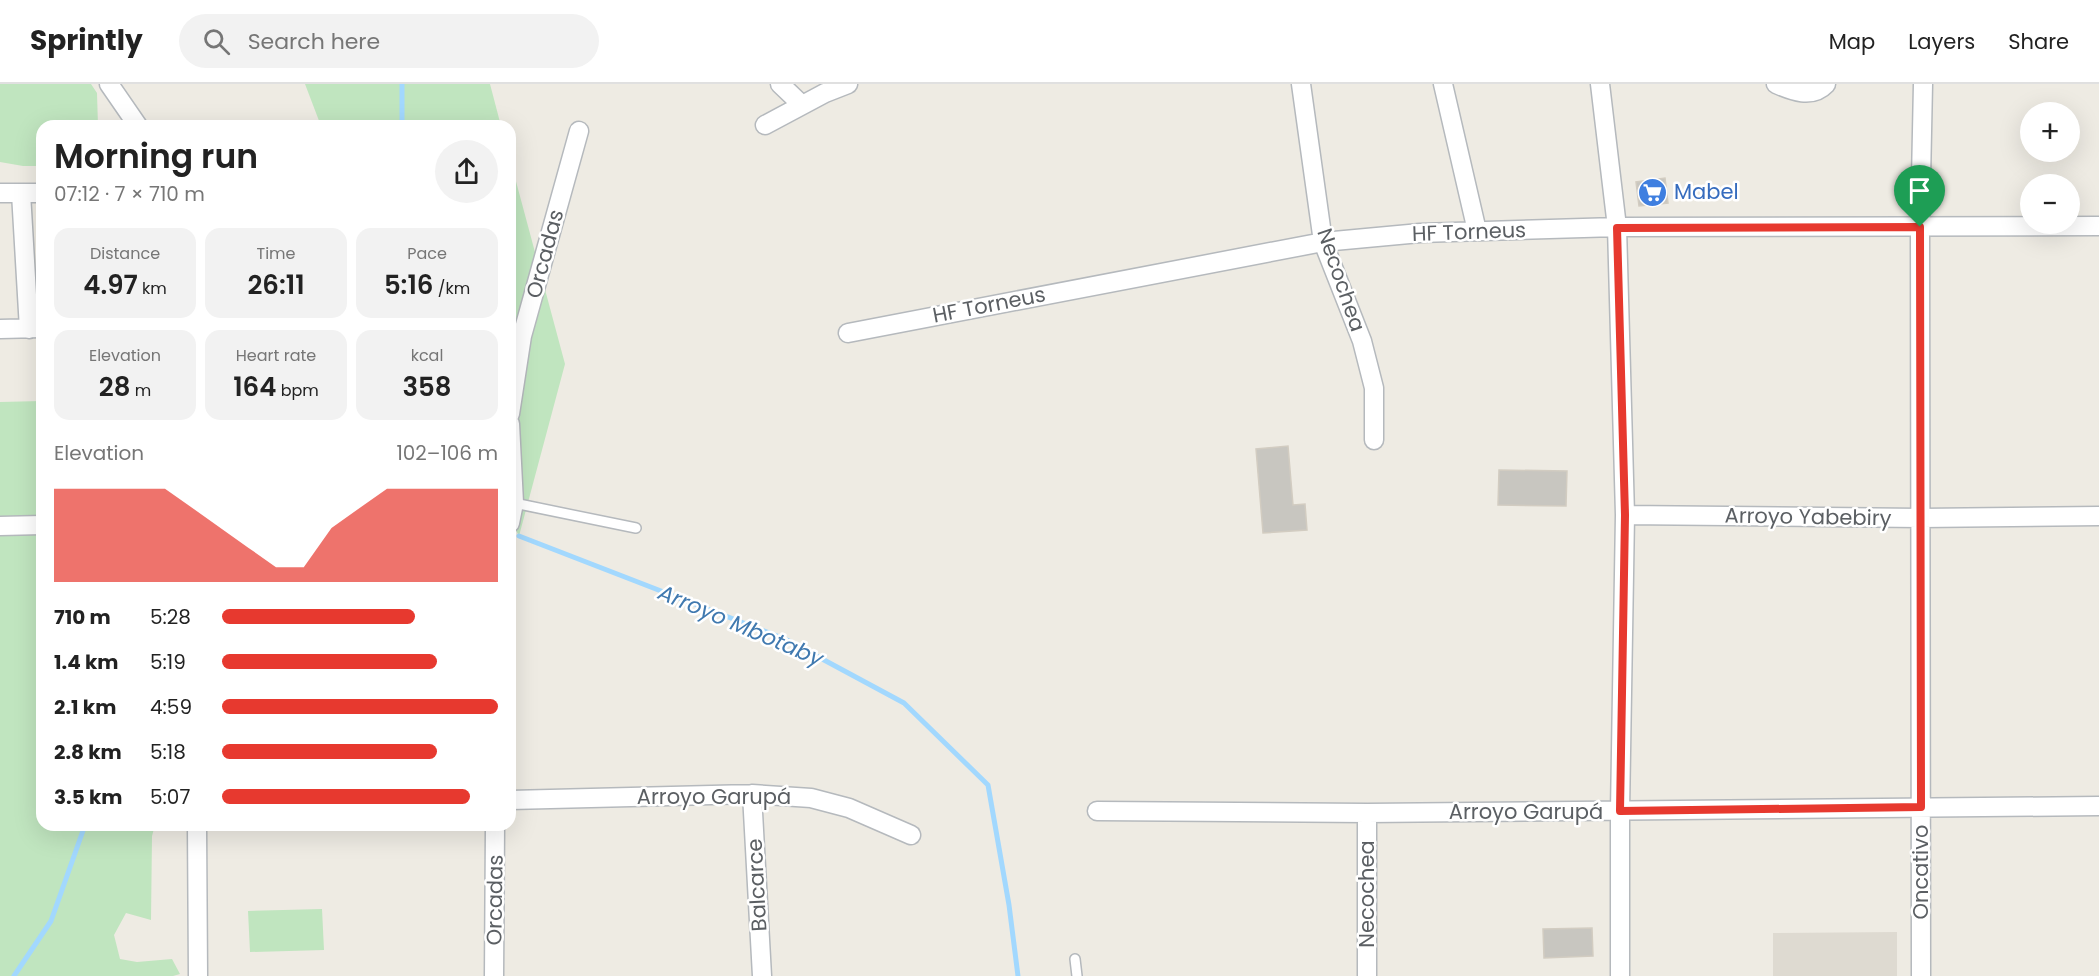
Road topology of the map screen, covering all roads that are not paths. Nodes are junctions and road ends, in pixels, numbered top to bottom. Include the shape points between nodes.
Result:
1 (109, 84) edge
2 (780, 84) edge
3 (848, 84) edge
4 (1301, 84) edge
5 (1443, 84) edge
6 (1600, 84) edge
7 (1776, 84) edge
8 (1826, 84) edge
9 (1923, 84) edge
10 (802, 105) junction
11 (134, 120) edge
12 (765, 125) dead end
13 (579, 130) dead end
14 (21, 193) junction
15 (0, 194) edge
16 (36, 194) edge
17 (2099, 226) edge
18 (1920, 227) junction
19 (1617, 228) junction
20 (1477, 231) junction
21 (1323, 242) junction
22 (35, 328) edge
23 (0, 329) edge
24 (848, 333) dead end
25 (516, 375) edge
26 (1374, 440) dead end
27 (516, 503) edge
28 (1625, 515) junction
29 (2099, 516) edge
30 (1921, 518) junction
31 (36, 525) edge
32 (0, 526) edge
33 (636, 528) dead end
34 (752, 794) junction
35 (516, 801) edge
36 (2099, 806) edge
37 (1921, 807) junction
38 (1097, 810) dead end
39 (1620, 811) junction
40 (1366, 813) junction
41 (197, 831) edge
42 (495, 831) edge
43 (911, 835) dead end
44 (1075, 959) dead end
45 (198, 976) edge
46 (494, 976) edge
47 (762, 976) edge
48 (1077, 976) edge
49 (1367, 976) edge
50 (1620, 976) edge
51 (1921, 976) edge

1 - 11 street
2 - 10 street
3 - 10 street
4 - 21 street, Necochea
5 - 20 street
6 - 19 street
7 - 8 street via 1797,93 1820,90
9 - 18 street, Oncativo
10 - 12 street
13 - 25 street, Orcadas via 522,336
14 - 15 street
14 - 16 street
14 - 22 street
17 - 18 street, HF Torneus
18 - 19 street, HF Torneus
18 - 30 street, Oncativo
19 - 20 street, HF Torneus
19 - 28 street
20 - 21 street, HF Torneus via 1420,232
21 - 24 street, HF Torneus
21 - 26 street, Necochea via 1362,341 1374,388
22 - 23 street
27 - 33 lane
28 - 30 street, Arroyo Yabebiry
28 - 39 street
29 - 30 street, Arroyo Yabebiry
30 - 37 street, Oncativo
31 - 32 street
34 - 35 street, Arroyo Garupá
34 - 43 street, Arroyo Garupá via 811,798 849,808
34 - 47 street, Balcarce
36 - 37 street, Arroyo Garupá
37 - 39 street, Arroyo Garupá
37 - 51 street, Oncativo
38 - 40 street, Arroyo Garupá
39 - 40 street, Arroyo Garupá
39 - 50 street
40 - 49 street, Necochea
41 - 45 street
42 - 46 street, Orcadas
44 - 48 lane

